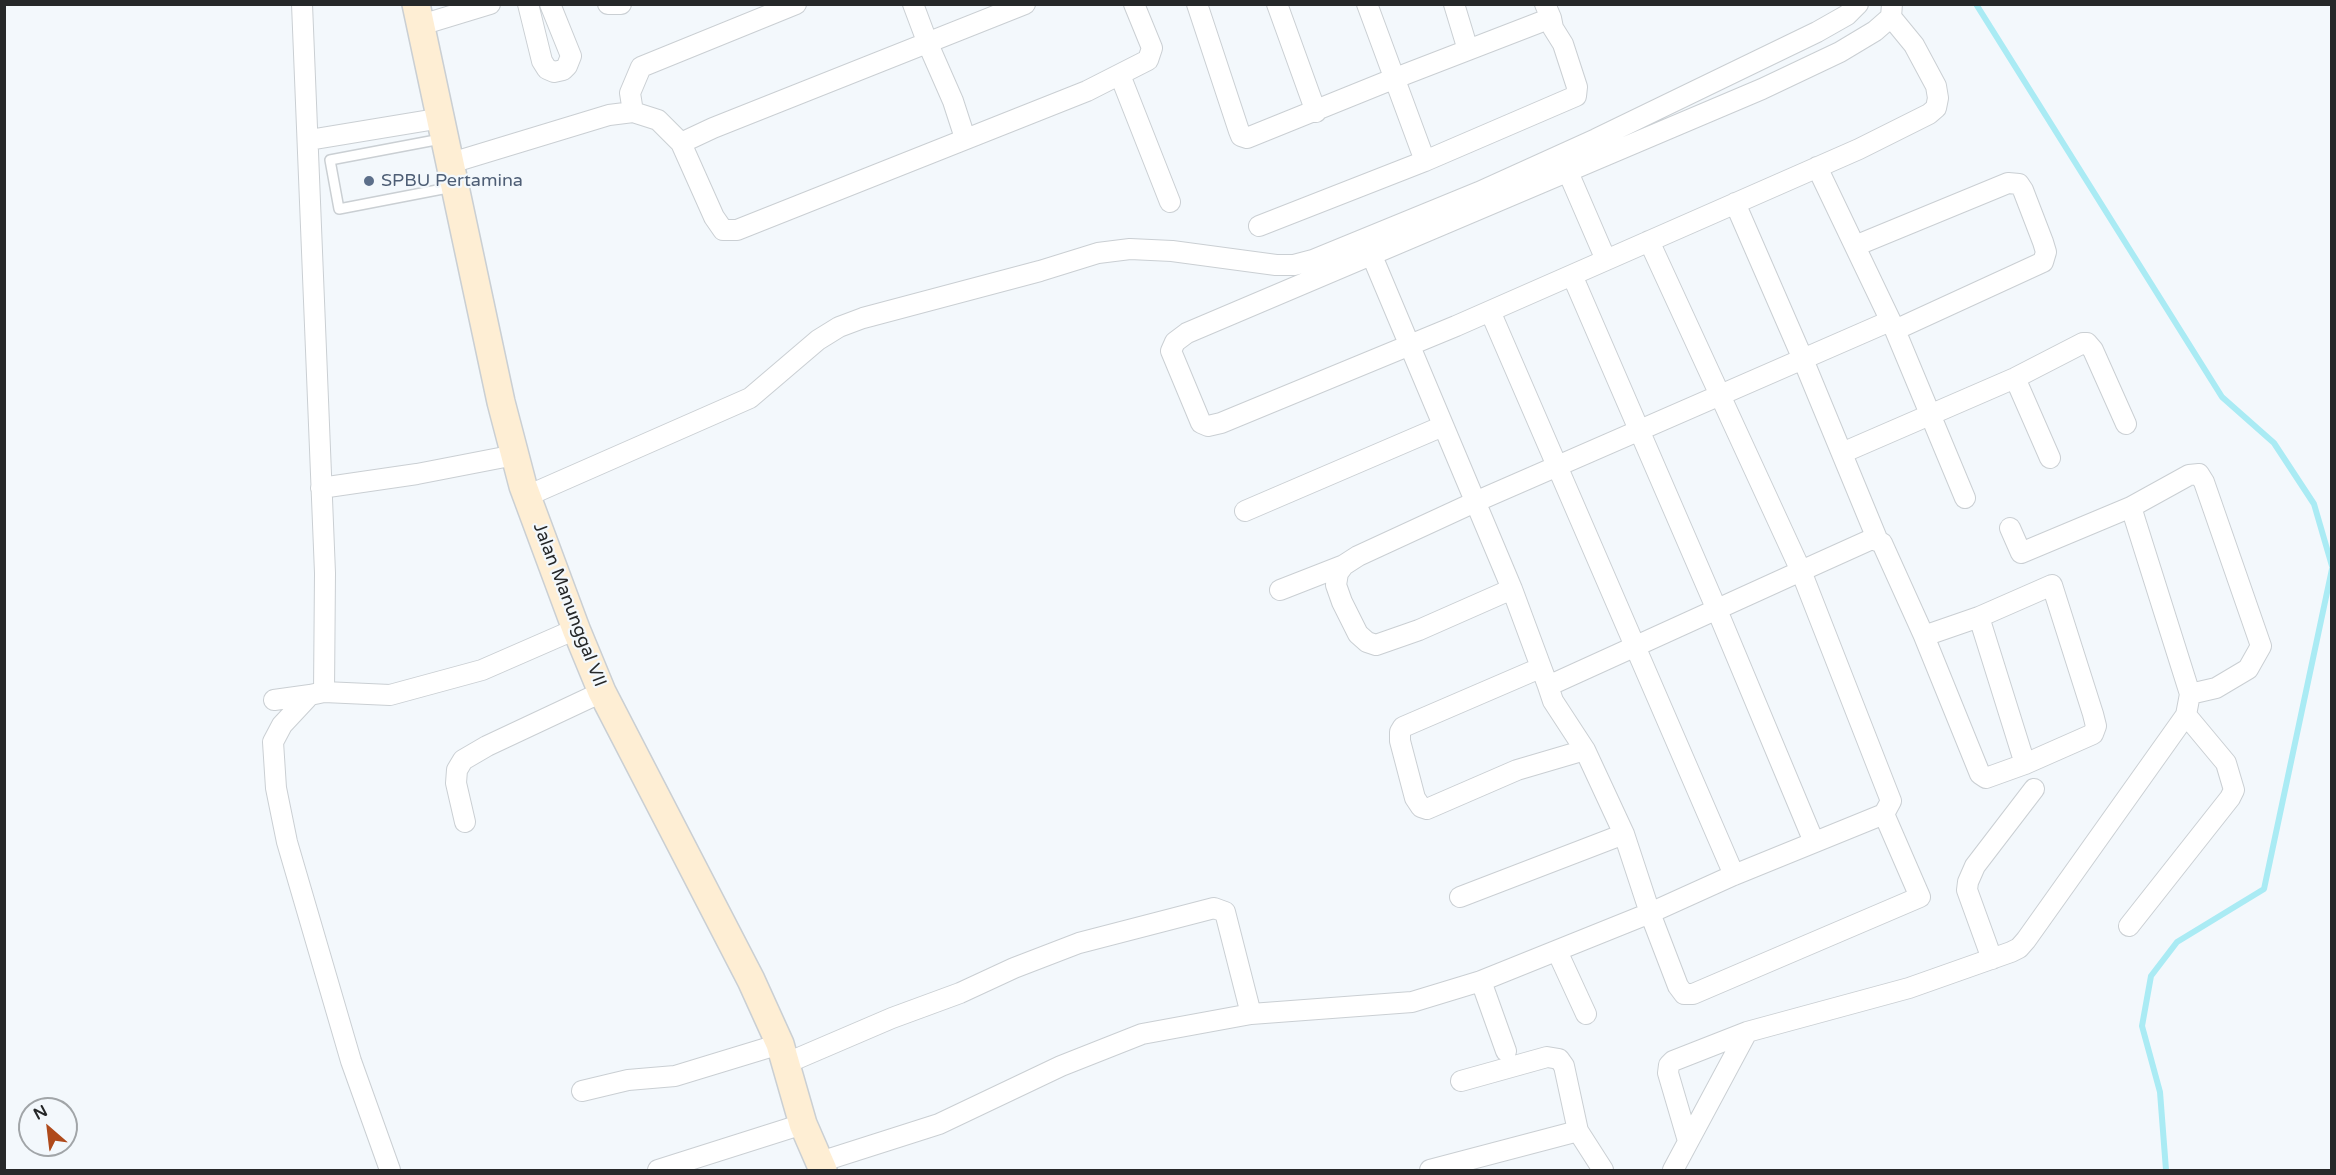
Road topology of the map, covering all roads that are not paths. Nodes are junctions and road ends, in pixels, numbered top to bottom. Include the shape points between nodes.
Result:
1 (302, 4) edge
2 (490, 4) edge
3 (528, 4) edge
4 (550, 4) edge
5 (608, 4) edge
6 (621, 4) edge
7 (796, 4) edge
8 (913, 4) edge
9 (1026, 4) edge
10 (1134, 4) edge
11 (1197, 4) edge
12 (1277, 4) edge
13 (1367, 4) edge
14 (1454, 4) edge
15 (1858, 4) edge
16 (1548, 11) edge
17 (1891, 11) edge
18 (418, 15) edge
19 (928, 44) junction
20 (1468, 50) junction
21 (1120, 75) junction
22 (1393, 79) junction
23 (633, 112) junction
24 (1316, 112) junction
25 (965, 138) junction
26 (309, 140) junction
27 (681, 143) junction
28 (448, 152) junction
29 (1425, 161) junction
30 (1816, 167) junction
31 (1568, 172) junction
32 (1170, 202) dead end
33 (1735, 203) junction
34 (1259, 226) dead end
35 (1649, 241) junction
36 (1856, 246) junction
37 (1368, 248) junction
38 (1606, 260) junction
39 (1572, 275) junction
40 (1490, 310) junction
41 (1892, 325) junction
42 (1408, 345) junction
43 (1802, 357) junction
44 (2014, 378) junction
45 (1718, 394) junction
46 (1931, 415) junction
47 (2126, 424) dead end
48 (1443, 426) junction
49 (1638, 429) junction
50 (1842, 453) junction
51 (515, 455) junction
52 (2050, 458) dead end
53 (1556, 466) junction
54 (321, 489) junction
55 (527, 496) junction
56 (1965, 498) dead end
57 (1475, 502) junction
58 (2131, 507) junction
59 (1245, 511) dead end
60 (2010, 528) dead end
61 (1878, 541) junction
62 (1344, 565) junction
63 (1801, 571) junction
64 (1512, 589) junction
65 (1280, 590) dead end
66 (1717, 610) junction
67 (1979, 617) junction
68 (576, 629) junction
69 (1924, 636) junction
70 (1635, 648) junction
71 (1544, 677) junction
72 (602, 692) junction
73 (317, 693) junction
74 (2190, 694) junction
75 (274, 700) dead end
76 (2186, 715) junction
77 (1585, 750) junction
78 (2025, 764) junction
79 (2034, 789) dead end
80 (1884, 814) junction
81 (465, 822) dead end
82 (1624, 834) junction
83 (1814, 842) junction
84 (1734, 875) junction
85 (1460, 897) dead end
86 (1650, 913) junction
87 (2129, 926) dead end
88 (1557, 951) junction
89 (1992, 959) junction
90 (1481, 981) junction
91 (1251, 1014) junction
92 (1586, 1014) dead end
93 (1747, 1032) junction
94 (1506, 1051) dead end
95 (784, 1054) junction
96 (1461, 1082) dead end
97 (582, 1091) dead end
98 (803, 1124) junction
99 (1578, 1131) junction
100 (1688, 1141) junction
101 (822, 1166) edge
102 (390, 1170) edge
103 (658, 1170) edge
104 (1430, 1170) edge
105 (1603, 1170) edge
106 (1673, 1170) edge

1 - 26 street
2 - 18 street
3 - 4 street via 542,61 554,72 563,70 571,56
5 - 6 street
7 - 23 street via 641,67 630,93
8 - 19 street
9 - 19 street
10 - 21 street via 1152,48 1148,60
11 - 24 street via 1241,136 1247,138
12 - 24 street
13 - 22 street
14 - 20 street
15 - 37 street via 1817,32
16 - 20 street
16 - 29 street via 1574,76 1576,96
17 - 30 street via 1936,86 1936,108 1917,121
17 - 31 street via 1875,31 1840,52
18 - 28 street, Jalan Manunggal VII
19 - 25 street
19 - 27 street
20 - 22 street
21 - 25 street
21 - 32 street
22 - 24 street
22 - 29 street
23 - 27 street via 658,120
23 - 28 street
25 - 27 street via 729,230 723,230 714,217
26 - 28 street
26 - 54 street
28 - 28 lane via 339,209 330,160
28 - 51 street, Jalan Manunggal VII
29 - 34 street
30 - 33 street
30 - 36 street
31 - 37 street
31 - 38 street
33 - 35 street
33 - 43 street
35 - 38 street
35 - 45 street
36 - 41 street
36 - 41 street via 2008,183 2019,184 2023,190 2046,252 2043,262
37 - 42 street
37 - 42 street via 1187,333 1175,342 1171,351 1174,362 1195,412 1201,423 1208,426
37 - 55 street via 1294,265 1172,251 1130,249 1098,253 863,318 818,340 750,398
38 - 39 street
39 - 40 street
39 - 49 street
40 - 42 street
40 - 53 street
41 - 43 street
41 - 46 street
42 - 48 street
43 - 45 street
43 - 50 street
44 - 46 street
44 - 47 street via 2087,343
44 - 52 street
45 - 49 street
45 - 63 street
46 - 50 street
46 - 56 street
48 - 57 street
48 - 59 street
49 - 53 street
49 - 66 street
50 - 61 street
51 - 54 street
51 - 55 street, Jalan Manunggal VII
53 - 57 street
53 - 70 street
54 - 73 street via 326,573
55 - 68 street, Jalan Manunggal VII
57 - 62 street
57 - 64 street
58 - 60 street via 2021,553
58 - 74 street
58 - 74 street via 2189,475 2199,474 2258,634 2260,650 2248,669 2216,688
61 - 63 street via 1872,539
61 - 69 street
62 - 64 street via 1336,585 1342,602 1358,634 1376,645
62 - 65 street
63 - 66 street
63 - 80 street via 1891,801
64 - 71 street
66 - 70 street
66 - 83 street
67 - 69 street
67 - 78 street
67 - 78 street via 2052,585 2093,714 2093,734
68 - 72 street, Jalan Manunggal VII
68 - 73 street via 482,670 390,695
69 - 78 street via 1980,774 1986,778
70 - 71 street
70 - 84 street
71 - 77 street via 1553,701
71 - 77 street via 1404,727 1400,741 1415,798 1421,807 1427,808 1517,770
72 - 81 street via 463,760 456,783
72 - 95 street, Jalan Manunggal VII via 746,971
73 - 75 street
73 - 102 street via 282,725 273,742 276,788 287,842 351,1061
74 - 76 street
76 - 87 street via 2226,763 2234,790
76 - 89 street via 2026,940 2019,948
77 - 82 street
79 - 89 street via 1975,866 1966,890
80 - 83 street
80 - 86 street via 1920,897 1693,994 1684,994 1678,986
82 - 85 street
82 - 86 street
83 - 84 street
84 - 86 street
86 - 88 street
88 - 90 street
88 - 92 street
89 - 93 street via 1909,988
90 - 91 street via 1412,1002
90 - 94 street
91 - 95 street via 1225,912 1214,908 1079,943 960,993
91 - 101 street via 1130,1037 1026,1081 939,1124
93 - 100 street
93 - 100 street via 1669,1065
95 - 97 street
95 - 98 street, Jalan Manunggal VII
96 - 99 street via 1547,1057 1559,1059 1564,1066
98 - 101 street, Jalan Manunggal VII
98 - 103 street
99 - 104 street
99 - 105 street
100 - 106 street

